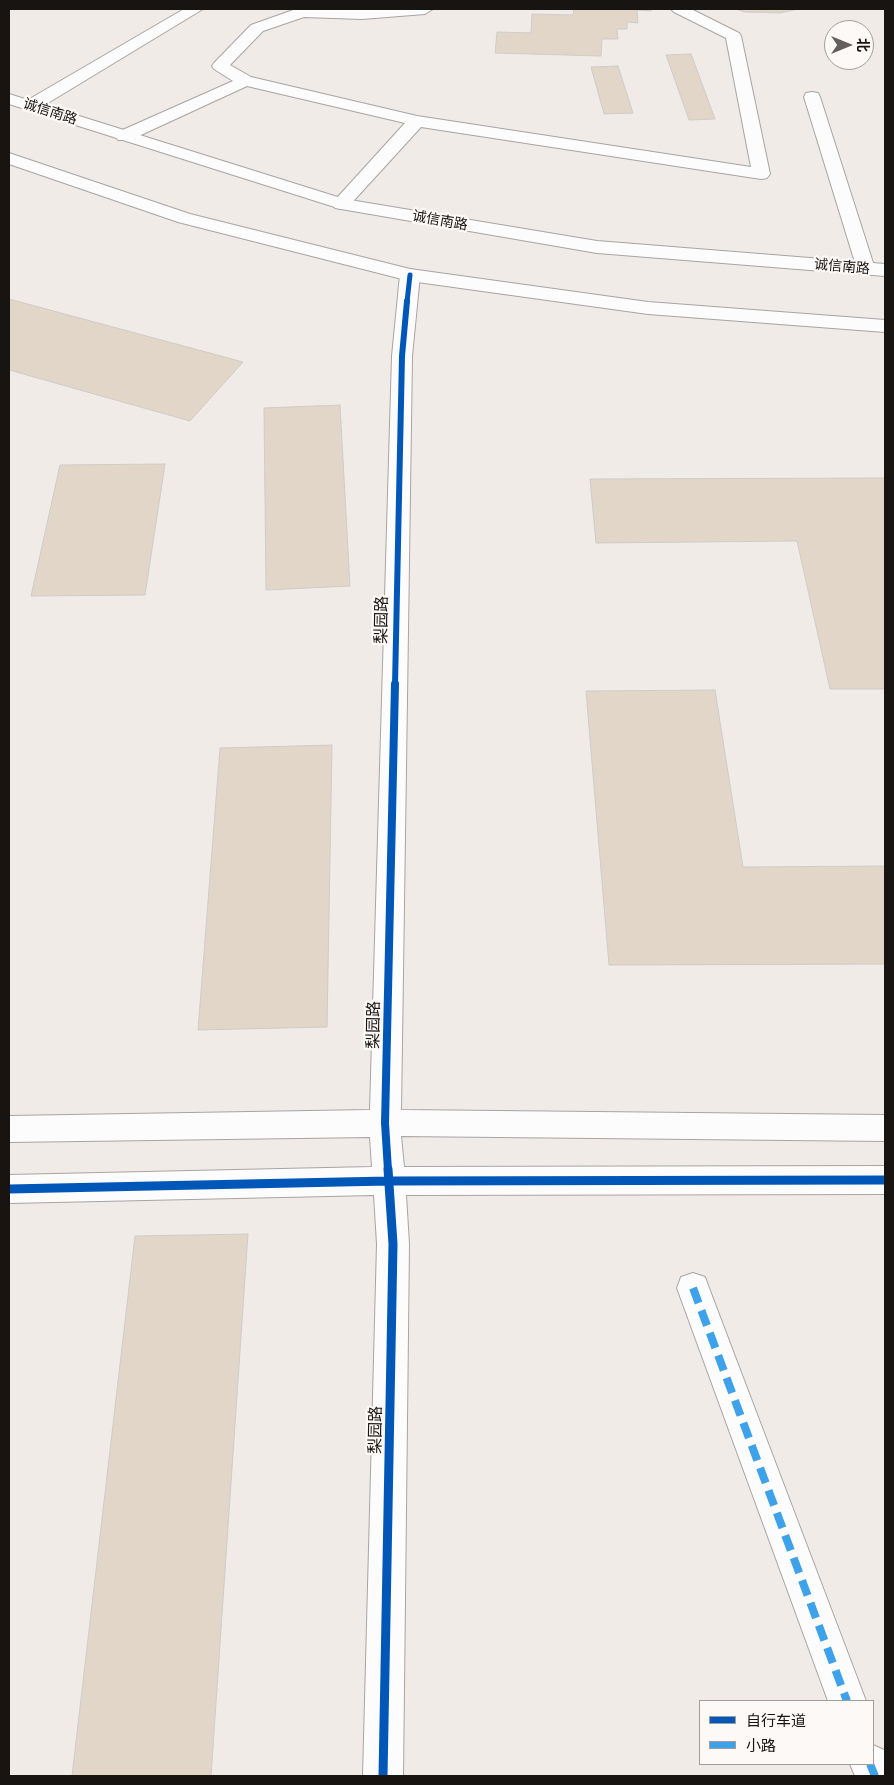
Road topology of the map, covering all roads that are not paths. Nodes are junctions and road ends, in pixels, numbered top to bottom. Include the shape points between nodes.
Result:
1 (195, 9) edge
2 (424, 9) edge
3 (679, 9) edge
4 (245, 81) junction
5 (812, 96) dead end
6 (9, 99) edge
7 (32, 105) junction
8 (417, 121) junction
9 (124, 136) junction
10 (9, 158) edge
11 (340, 204) junction
12 (866, 268) junction
13 (885, 270) edge
14 (410, 275) junction
15 (885, 326) edge
16 (385, 1123) junction
17 (9, 1128) edge
18 (885, 1128) edge
19 (885, 1180) edge
20 (388, 1181) junction
21 (9, 1189) edge
22 (693, 1288) dead end
23 (847, 1700) edge
24 (383, 1776) edge

1 - 7 street
2 - 4 street via 362,14 302,12 257,28 220,66
3 - 8 street via 732,36 761,174
4 - 8 street
4 - 9 street
5 - 12 street
6 - 7 street, 诚信南路
7 - 9 street, 诚信南路
8 - 11 street
9 - 11 street, 诚信南路
10 - 14 street via 184,218
11 - 12 street, 诚信南路 via 597,247
12 - 13 street, 诚信南路
14 - 15 street via 648,308
14 - 16 street, 梨园路 via 402,356
16 - 17 street
16 - 18 street
16 - 20 street, 梨园路
19 - 20 street
20 - 21 street
20 - 24 street, 梨园路 via 393,1244
22 - 23 street

